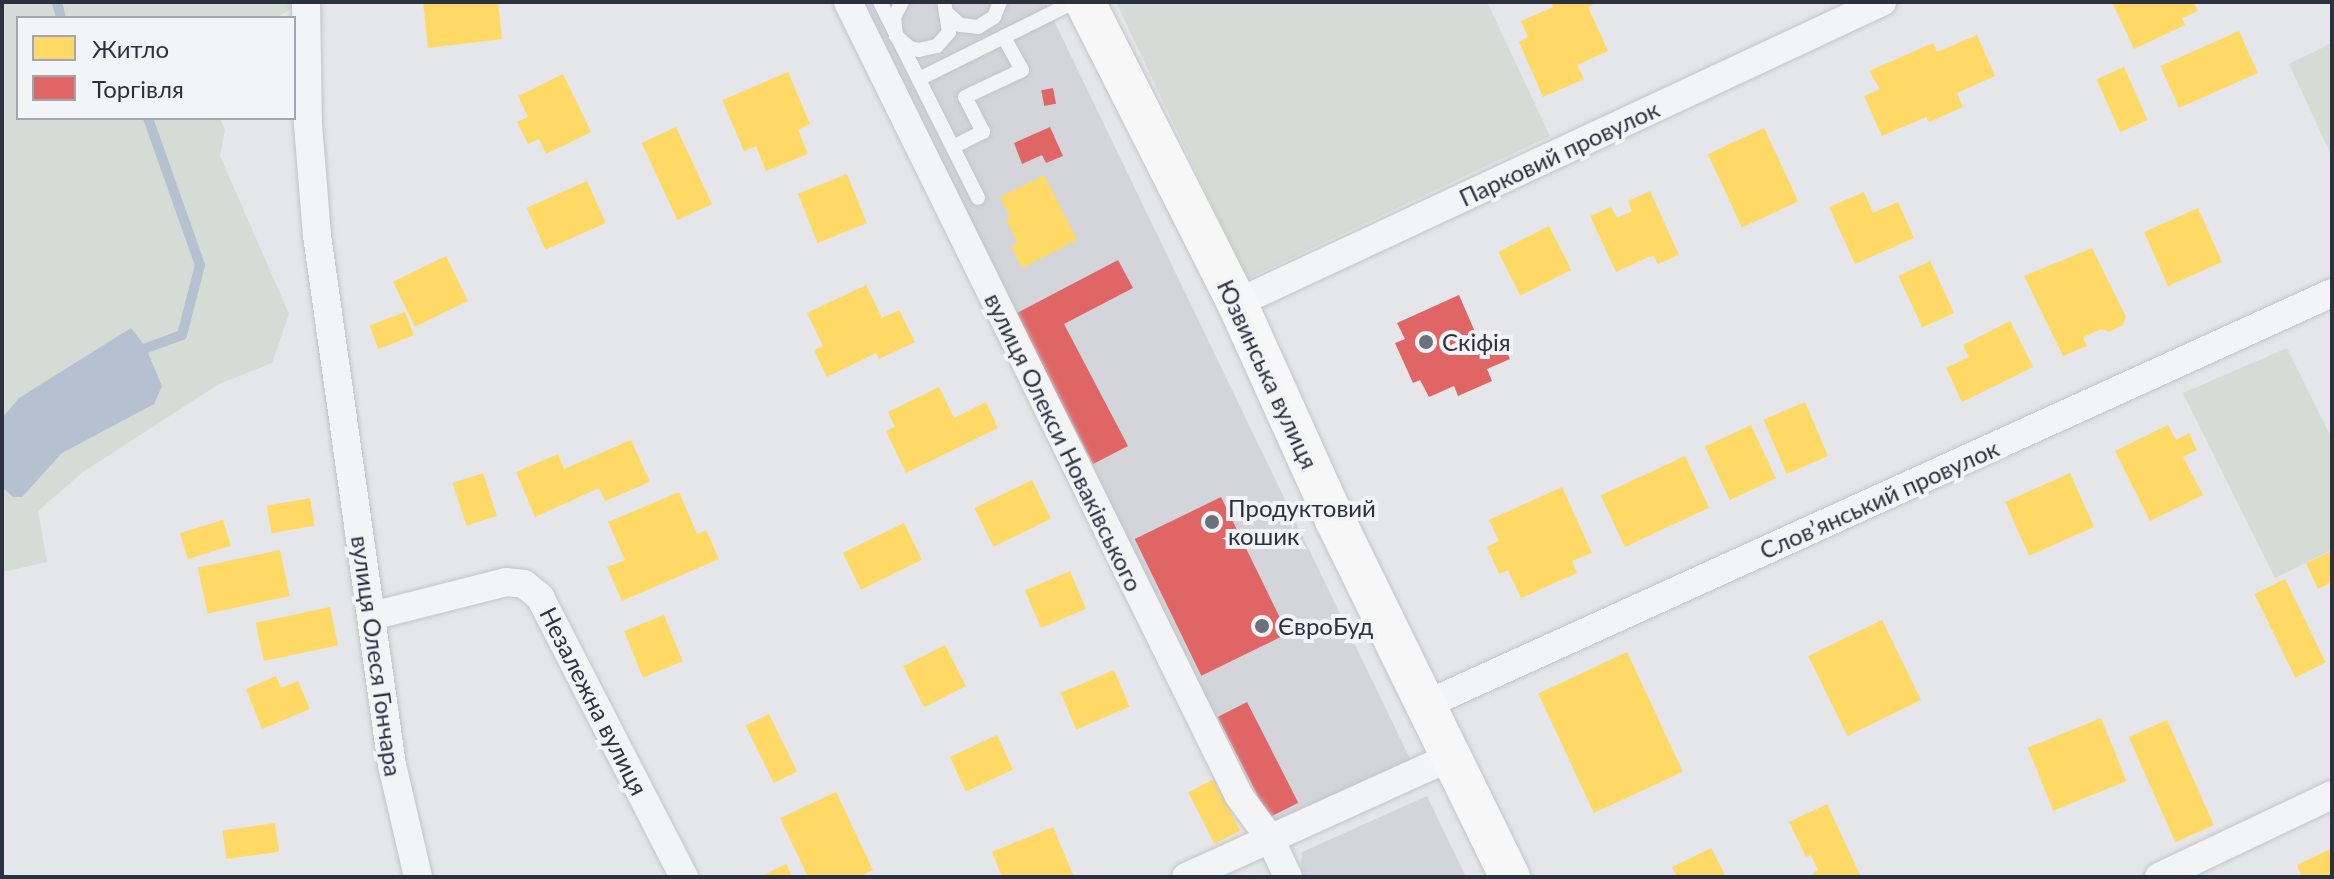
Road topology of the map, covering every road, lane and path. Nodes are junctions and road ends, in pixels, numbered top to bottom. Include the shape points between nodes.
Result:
1 (306, 2) edge
2 (848, 2) edge
3 (880, 2) edge
4 (902, 2) edge
5 (1000, 2) edge
6 (1074, 2) edge
7 (1085, 2) edge
8 (1882, 2) edge
9 (944, 6) edge
10 (896, 36) junction
11 (1004, 37) junction
12 (919, 79) junction
13 (953, 147) junction
14 (978, 198) dead end
15 (2332, 293) edge
16 (1237, 303) junction
17 (372, 616) junction
18 (1425, 705) junction
19 (1451, 757) junction
20 (2332, 795) edge
21 (1270, 838) junction
22 (418, 877) edge
23 (684, 877) edge
24 (1186, 877) edge
25 (1288, 877) edge
26 (1510, 877) edge
27 (2159, 877) edge

1 - 17 street, вулиця Олеся Гончара via 317,235
2 - 21 street, вулиця Олекси Новаківського via 1239,796
3 - 10 lane
4 - 10 lane via 894,17
5 - 9 lane via 994,17 978,27 960,25
6 - 11 lane
7 - 16 main road, Юзвинська вулиця
8 - 16 street, Парковий провулок
9 - 10 lane via 949,32 944,40 928,50 910,48
10 - 12 lane
11 - 12 lane
11 - 13 lane via 1022,70 965,97 983,132
12 - 13 lane
13 - 14 lane
15 - 18 street, Словʼянський провулок
16 - 18 main road, Юзвинська вулиця
17 - 22 street, вулиця Олеся Гончара via 399,810
17 - 23 street, Незалежна вулиця via 506,582 524,584 540,597
18 - 19 main road, Юзвинська вулиця
19 - 21 street
19 - 26 main road, Юзвинська вулиця
20 - 27 street
21 - 24 street
21 - 25 street, вулиця Олекси Новаківського

